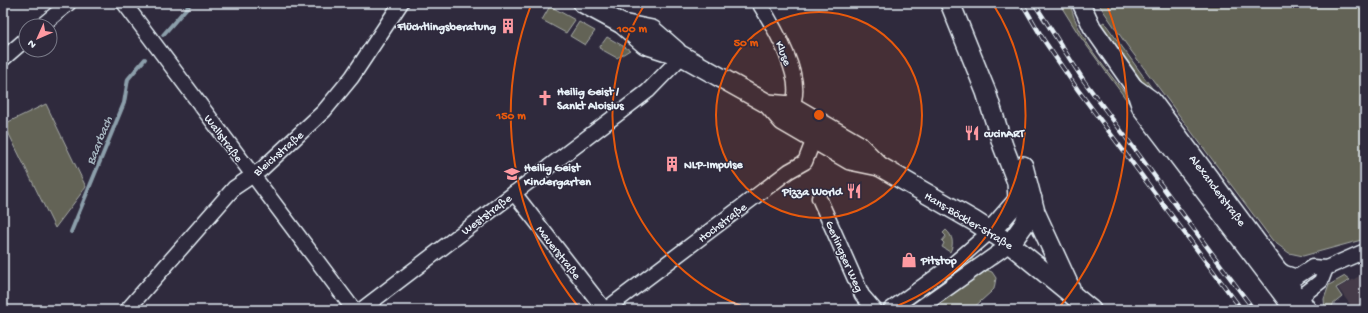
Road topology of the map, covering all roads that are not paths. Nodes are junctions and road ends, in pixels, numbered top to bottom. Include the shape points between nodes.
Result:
1 (69, 3) edge
2 (124, 3) edge
3 (401, 3) edge
4 (583, 3) edge
5 (759, 3) edge
6 (950, 3) edge
7 (1081, 3) edge
8 (51, 18) edge
9 (18, 46) edge
10 (682, 56) junction
11 (3, 59) edge
12 (1134, 87) junction
13 (986, 92) junction
14 (768, 104) junction
15 (791, 106) junction
16 (830, 129) junction
17 (814, 139) junction
18 (854, 152) junction
19 (252, 176) junction
20 (514, 193) junction
21 (819, 198) dead end
22 (1032, 200) junction
23 (991, 231) junction
24 (1010, 244) junction
25 (1365, 251) edge
26 (1326, 268) junction
27 (1072, 293) junction
28 (1296, 297) edge
29 (127, 310) edge
30 (354, 310) edge
31 (361, 310) edge
32 (605, 310) edge
33 (875, 310) edge
34 (890, 310) edge
35 (917, 310) edge
36 (1091, 310) edge

1 - 8 street
2 - 19 street, Wallstraße
3 - 19 street, Bleichstraße via 352,77 324,111
4 - 10 main road, Hans-Böckler-Straße via 622,24 645,44
5 - 15 street, Kluse via 784,50 795,83 794,101
6 - 13 main road
7 - 12 street, Alexanderstraße via 1092,27
9 - 11 street
10 - 14 main road, Hans-Böckler-Straße
10 - 20 street, Weststraße via 648,92
12 - 28 street, Alexanderstraße via 1152,100 1276,266
12 - 28 street, Alexanderstraße via 1141,108 1154,125
13 - 22 main road via 1014,142 1027,177
13 - 23 main road via 1017,182 1018,200
14 - 15 main road, Hans-Böckler-Straße
14 - 17 main road, Hans-Böckler-Straße via 783,121
15 - 16 main road, Hans-Böckler-Straße
16 - 17 street
16 - 18 main road, Hans-Böckler-Straße
17 - 18 main road, Hans-Böckler-Straße
17 - 32 street, Hochstraße via 805,162 789,171
18 - 23 main road, Hans-Böckler-Straße
19 - 29 street, Bleichstraße via 234,188
19 - 30 street, Wallstraße
20 - 31 street, Weststraße
20 - 32 street, Mauerstraße
21 - 33 street, Gerlingser Weg via 862,295
22 - 24 main road via 1025,223
22 - 27 main road via 1041,227
23 - 24 main road, Hans-Böckler-Straße
23 - 34 street via 952,265
24 - 27 main road, Hans-Böckler-Straße
24 - 35 street
25 - 26 street
26 - 28 street via 1321,281
26 - 28 street via 1312,268
27 - 36 main road, Hans-Böckler-Straße

